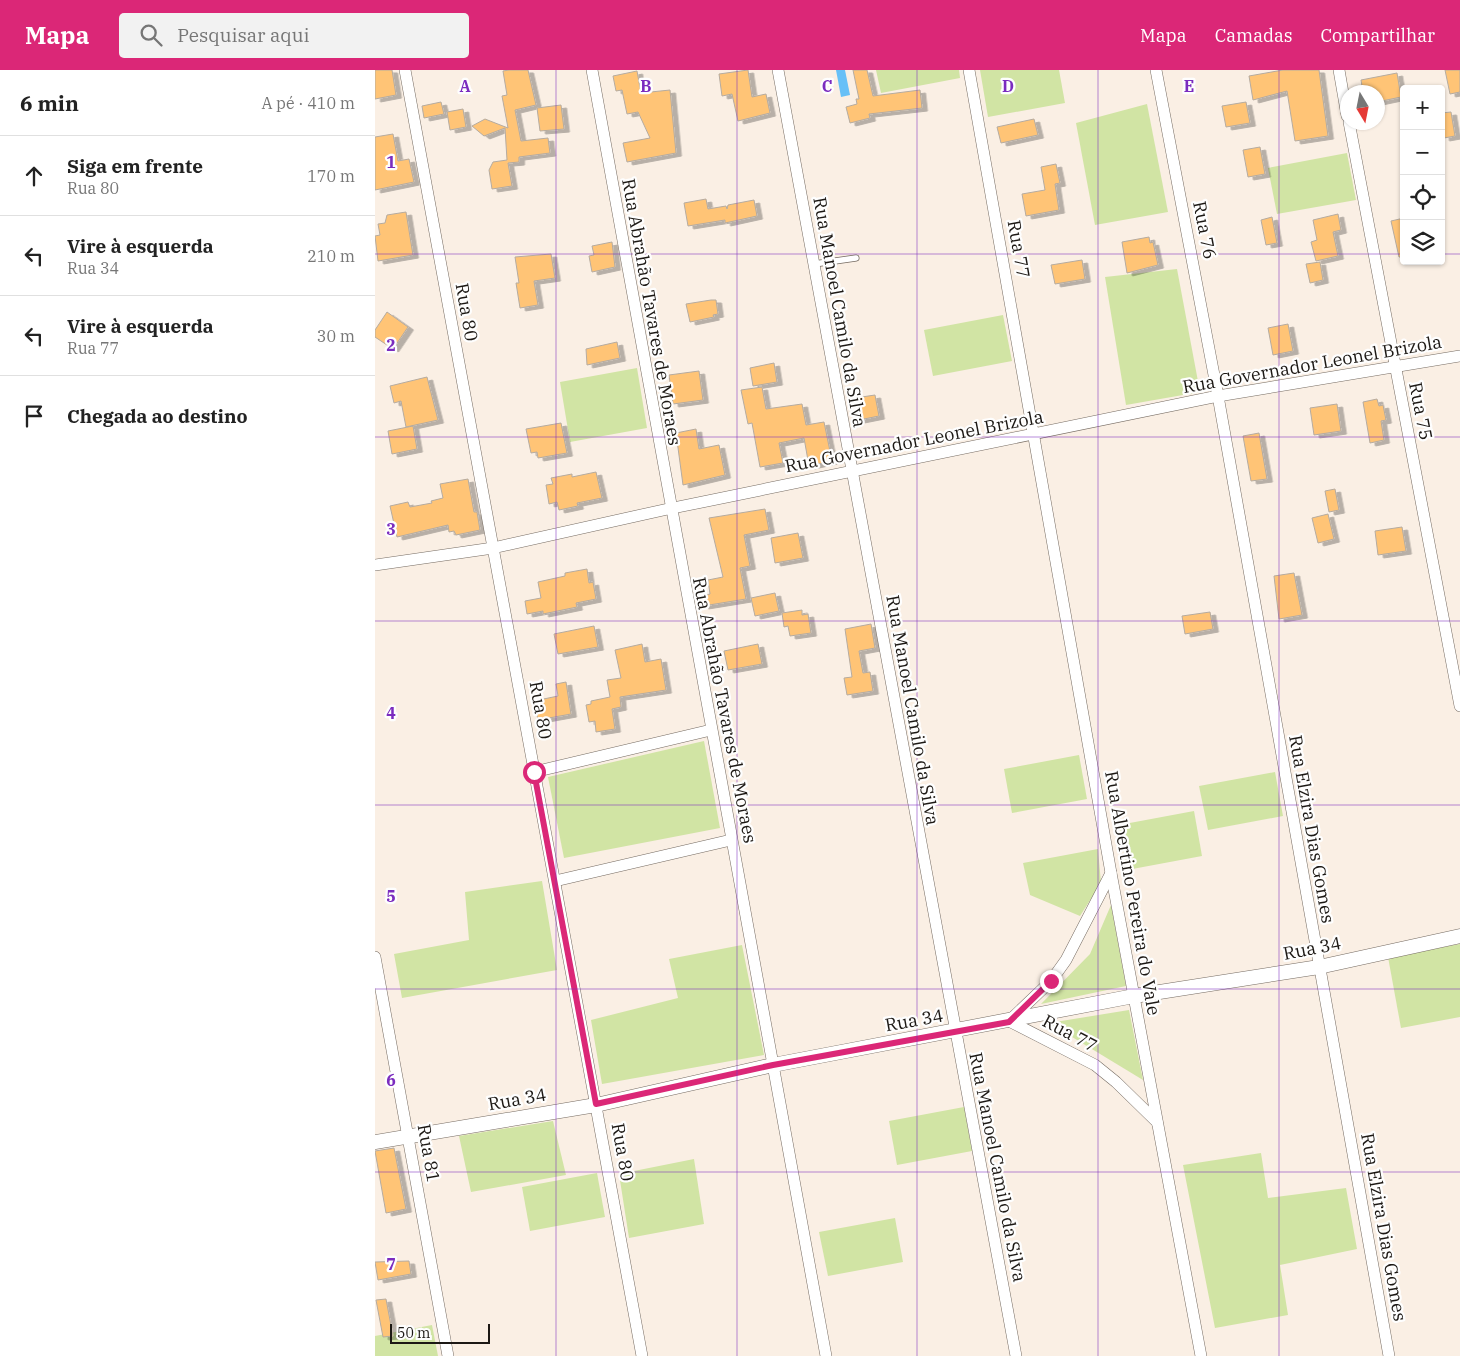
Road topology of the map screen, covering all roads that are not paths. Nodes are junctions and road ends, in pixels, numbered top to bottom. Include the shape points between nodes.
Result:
1 (405, 70) edge
2 (592, 70) edge
3 (778, 70) edge
4 (969, 70) edge
5 (1157, 70) edge
6 (1339, 70) edge
7 (1342, 85) edge
8 (1351, 130) edge
9 (856, 258) dead end
10 (813, 262) junction
11 (1460, 356) edge
12 (1395, 367) junction
13 (1218, 396) junction
14 (1035, 435) junction
15 (851, 472) junction
16 (669, 509) junction
17 (493, 548) junction
18 (375, 565) edge
19 (1460, 706) edge
20 (711, 730) junction
21 (534, 772) junction
22 (731, 840) junction
23 (1111, 873) junction
24 (555, 881) junction
25 (1460, 936) edge
26 (375, 957) edge
27 (1319, 967) junction
28 (1134, 996) junction
29 (1009, 1022) junction
30 (955, 1031) junction
31 (773, 1065) junction
32 (596, 1104) junction
33 (1157, 1122) junction
34 (408, 1137) junction
35 (375, 1142) edge
36 (448, 1356) edge
37 (642, 1356) edge
38 (826, 1356) edge
39 (1016, 1356) edge
40 (1201, 1356) edge
41 (1389, 1356) edge

1 - 17 street, Rua 80
2 - 16 street, Rua Abrahão Tavares de Moraes
3 - 10 street, Rua Manoel Camilo da Silva
4 - 14 street, Rua 77
5 - 13 street, Rua 76
6 - 7 street
8 - 12 street, Rua 75
9 - 10 lane via 816,265
10 - 15 street, Rua Manoel Camilo da Silva
11 - 12 street, Rua Governador Leonel Brizola
12 - 13 street, Rua Governador Leonel Brizola
12 - 19 street, Rua 75
13 - 14 street, Rua Governador Leonel Brizola
13 - 27 street, Rua Elzira Dias Gomes
14 - 15 street, Rua Governador Leonel Brizola
14 - 23 street, Rua Albertino Pereira do Vale
15 - 16 street, Rua Governador Leonel Brizola
15 - 30 street, Rua Manoel Camilo da Silva
16 - 17 street, Rua Governador Leonel Brizola
16 - 20 street, Rua Abrahão Tavares de Moraes
17 - 18 street, Rua Governador Leonel Brizola
17 - 21 street, Rua 80
20 - 21 street
20 - 22 street, Rua Abrahão Tavares de Moraes
21 - 24 street, Rua 80
22 - 24 street
22 - 31 street, Rua Abrahão Tavares de Moraes
23 - 28 street, Rua Albertino Pereira do Vale
23 - 29 street, Rua 77 via 1066,960 1051,981
24 - 32 street, Rua 80
25 - 27 street, Rua 34
26 - 34 street, Rua 81
27 - 28 street, Rua 34
27 - 41 street, Rua Elzira Dias Gomes
28 - 29 street, Rua 34
28 - 33 street, Rua Albertino Pereira do Vale
29 - 30 street, Rua 34
29 - 33 street, Rua 77 via 1095,1065
30 - 31 street, Rua 34
30 - 39 street, Rua Manoel Camilo da Silva
31 - 32 street, Rua 34
31 - 38 street, Rua Abrahão Tavares de Moraes
32 - 34 street, Rua 34
32 - 37 street, Rua 80
33 - 40 street, Rua Albertino Pereira do Vale
34 - 35 street, Rua 34
34 - 36 street, Rua 81

